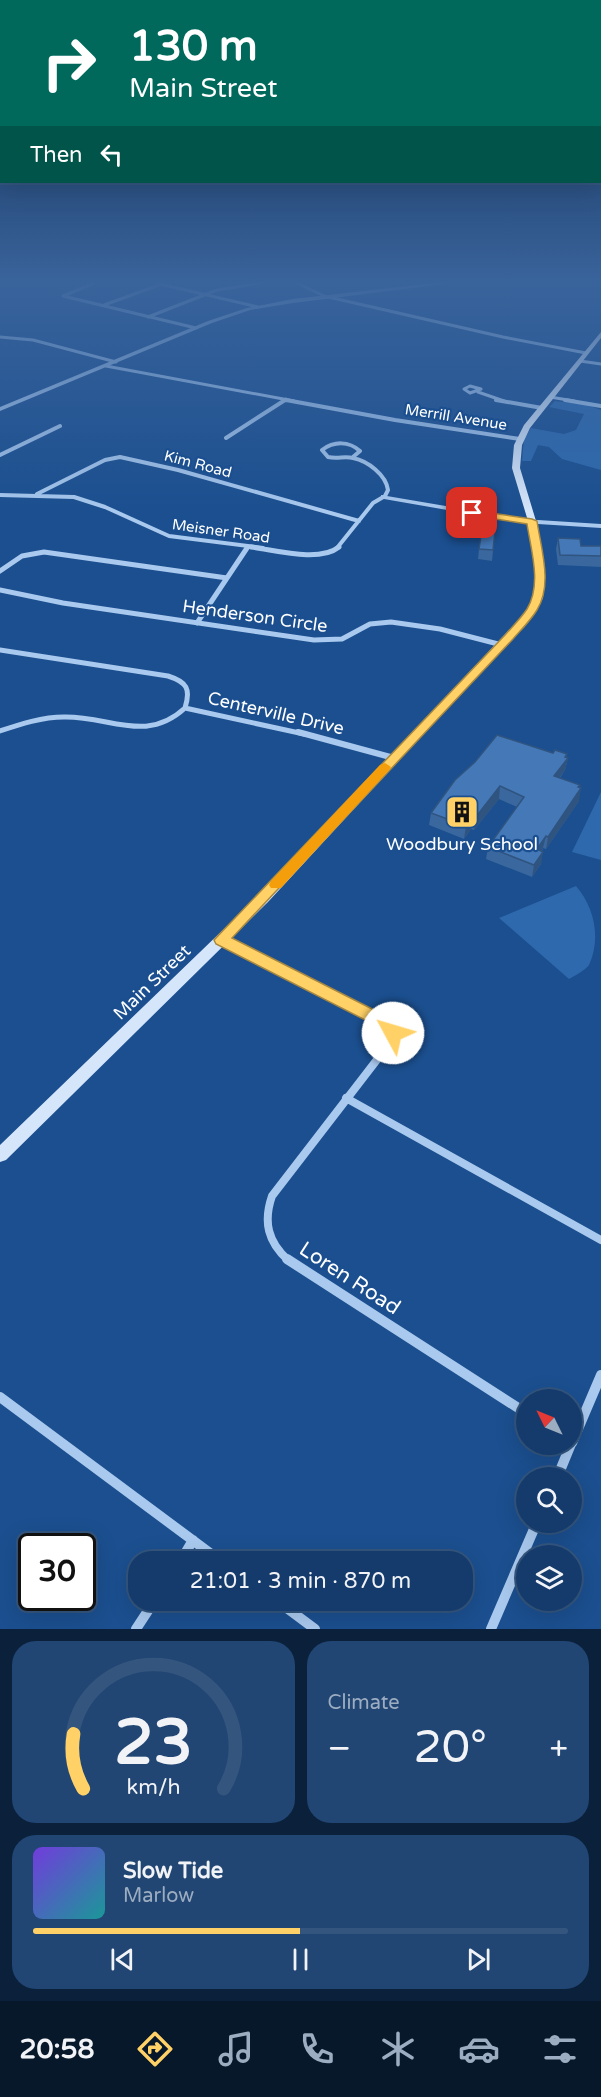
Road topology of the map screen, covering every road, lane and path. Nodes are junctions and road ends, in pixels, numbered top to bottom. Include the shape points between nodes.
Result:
1 (105, 359) edge
2 (123, 359) edge
3 (581, 359) edge
4 (116, 362) junction
5 (106, 366) junction
6 (478, 392) dead end
7 (550, 397) junction
8 (286, 399) junction
9 (601, 406) edge
10 (542, 408) junction
11 (0, 409) edge
12 (60, 426) dead end
13 (226, 438) dead end
14 (520, 439) junction
15 (0, 455) edge
16 (353, 457) junction
17 (37, 494) junction
18 (0, 495) edge
19 (384, 497) junction
20 (359, 521) junction
21 (532, 521) junction
22 (601, 526) edge
23 (248, 548) junction
24 (0, 571) edge
25 (227, 578) junction
26 (0, 590) edge
27 (197, 622) junction
28 (502, 645) junction
29 (0, 650) edge
30 (185, 708) junction
31 (0, 731) edge
32 (394, 758) junction
33 (222, 940) junction
34 (346, 1098) junction
35 (0, 1155) edge
36 (601, 1240) edge
37 (601, 1375) edge
38 (0, 1396) edge
39 (516, 1407) edge
40 (582, 1418) edge
41 (532, 1533) edge
42 (193, 1540) junction
43 (186, 1551) edge
44 (208, 1551) edge
45 (148, 1611) edge
46 (291, 1611) edge
47 (136, 1629) edge
48 (315, 1629) edge
49 (491, 1629) edge

1 - 4 street
2 - 4 street
3 - 7 main road, Main Street
4 - 5 street
5 - 8 street, Merrill Avenue
5 - 11 street
6 - 10 street
7 - 9 street
7 - 10 main road, Main Street
8 - 13 street
8 - 14 street, Merrill Avenue
10 - 14 main road, Main Street
12 - 15 street
14 - 21 main road, Main Street via 516,468
16 - 16 street via 330,457 322,450 333,444 349,444 360,451
16 - 19 street via 386,480
17 - 18 street, Meisner Road
17 - 20 street, Kim Road via 105,459 120,456
17 - 23 street, Meisner Road via 89,501 169,536
19 - 20 street, Meisner Road
19 - 21 street
20 - 23 street, Meisner Road via 336,550 326,555
21 - 22 street
21 - 28 main road, Main Street via 540,568 538,598
23 - 25 street
24 - 25 street via 21,556 44,552
25 - 27 street
26 - 27 street, Henderson Circle
27 - 28 street, Henderson Circle via 332,641 386,621
28 - 32 main road, Main Street
29 - 30 street, Centerville Drive via 175,678 188,687
30 - 31 street via 169,722 153,726 60,717
30 - 32 street, Centerville Drive
32 - 33 main road, Main Street
33 - 34 street, Loren Road via 390,1028 393,1033 389,1043
33 - 35 main road, Main Street
34 - 36 street
34 - 39 street, Loren Road via 272,1196 265,1215 271,1241 290,1262
37 - 40 street
38 - 42 street
41 - 49 street
42 - 43 street
42 - 44 street
45 - 47 street
46 - 48 street

